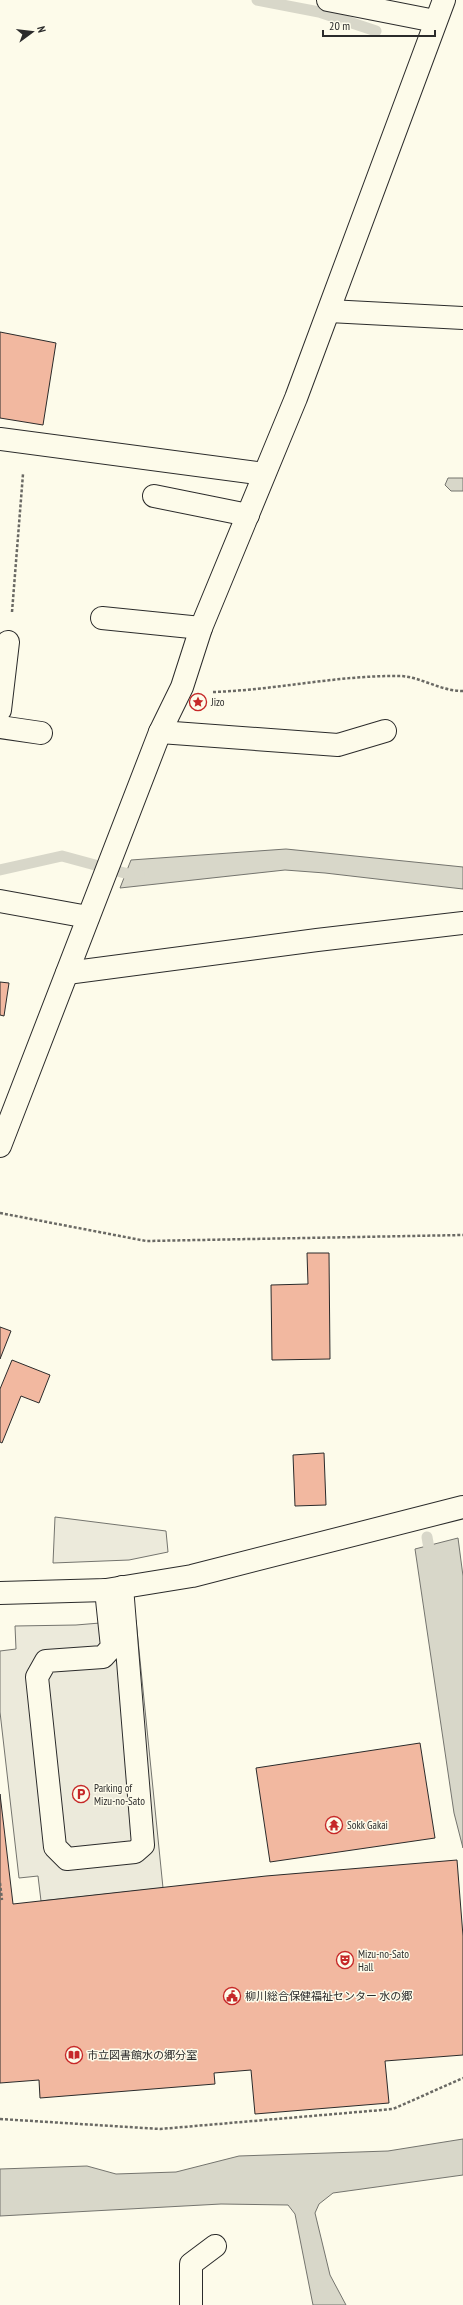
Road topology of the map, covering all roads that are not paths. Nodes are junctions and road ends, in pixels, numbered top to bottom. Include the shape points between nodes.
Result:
1 (328, 0) edge
2 (444, 0) edge
3 (435, 21) junction
4 (329, 311) junction
5 (463, 318) edge
6 (0, 439) edge
7 (264, 474) junction
8 (154, 496) dead end
9 (248, 515) junction
10 (102, 618) dead end
11 (201, 628) junction
12 (5, 651) edge
13 (0, 710) edge
14 (0, 727) edge
15 (385, 731) dead end
16 (160, 732) junction
17 (41, 733) dead end
18 (0, 901) edge
19 (88, 917) junction
20 (463, 923) edge
21 (67, 973) junction
22 (0, 1146) edge
23 (463, 1507) edge
24 (114, 1588) junction
25 (0, 1594) edge
26 (215, 2246) dead end
27 (191, 2305) edge

1 - 3 street
2 - 3 street
3 - 4 street
4 - 5 street
4 - 7 street
6 - 7 street
7 - 9 street
8 - 9 street
9 - 11 street
10 - 11 street
11 - 16 street via 182,687
12 - 13 street
14 - 17 street
15 - 16 street via 338,745
16 - 19 street
18 - 19 street
19 - 21 street
20 - 21 street
21 - 22 street
23 - 24 street via 192,1576
24 - 24 street via 143,1845 135,1852 67,1859 55,1847 37,1677 46,1660 103,1657 112,1646
24 - 25 street
26 - 27 street via 191,2264

